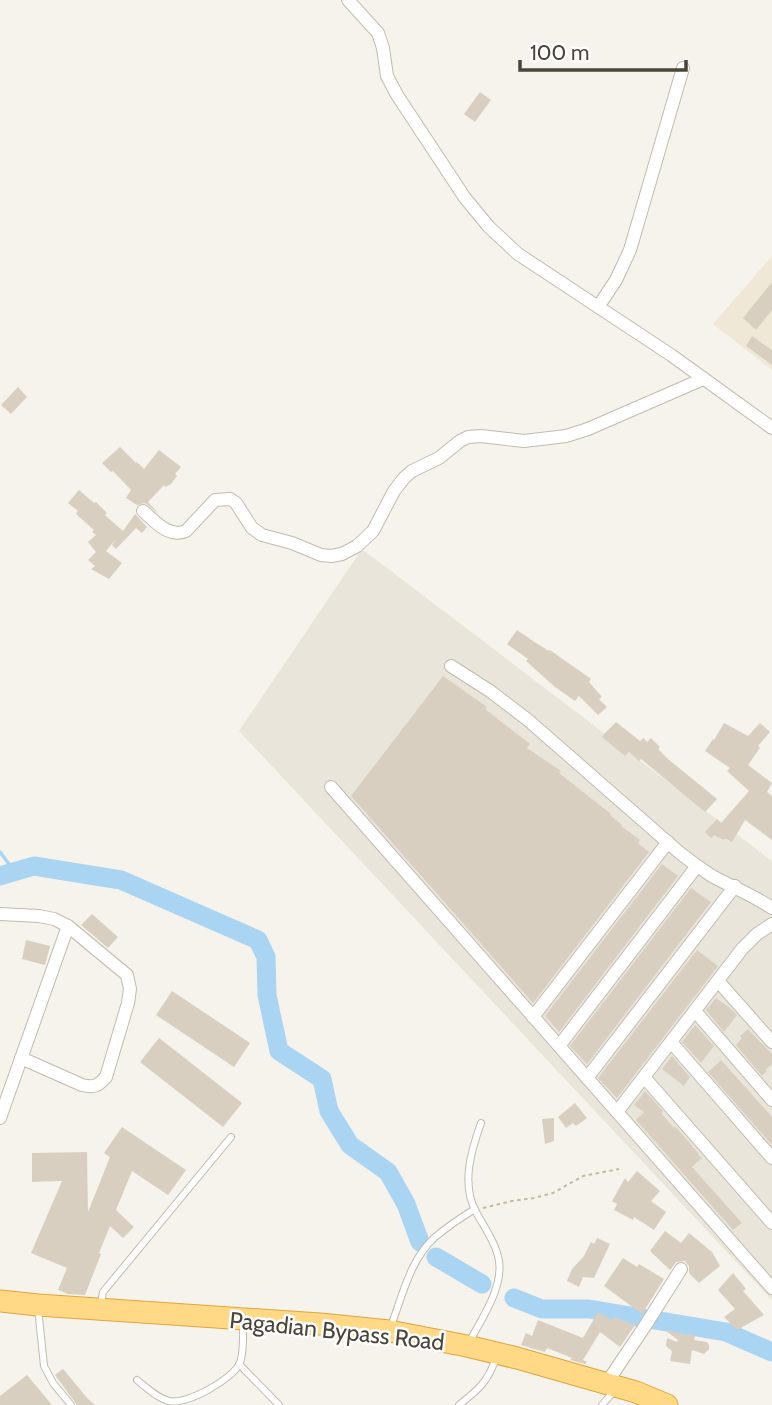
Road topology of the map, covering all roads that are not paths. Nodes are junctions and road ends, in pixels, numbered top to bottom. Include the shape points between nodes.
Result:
1 (348, 0) edge
2 (684, 68) dead end
3 (598, 307) junction
4 (704, 379) junction
5 (772, 428) edge
6 (143, 511) dead end
7 (451, 666) dead end
8 (331, 788) dead end
9 (668, 842) junction
10 (697, 866) junction
11 (734, 886) junction
12 (772, 908) edge
13 (0, 914) edge
14 (772, 924) edge
15 (68, 926) junction
16 (718, 981) junction
17 (695, 1012) junction
18 (533, 1017) junction
19 (671, 1042) junction
20 (772, 1042) edge
21 (559, 1046) junction
22 (21, 1058) junction
23 (644, 1077) junction
24 (587, 1078) junction
25 (772, 1100) edge
26 (617, 1112) junction
27 (0, 1118) edge
28 (481, 1123) dead end
29 (231, 1137) dead end
30 (772, 1158) edge
31 (475, 1209) junction
32 (772, 1223) edge
33 (681, 1269) dead end
34 (772, 1288) edge
35 (0, 1301) edge
36 (38, 1305) junction
37 (101, 1310) junction
38 (243, 1319) junction
39 (389, 1331) junction
40 (467, 1346) junction
41 (497, 1353) junction
42 (239, 1364) junction
43 (137, 1380) dead end
44 (612, 1386) junction
45 (71, 1405) edge
46 (279, 1405) edge
47 (459, 1405) edge
48 (602, 1405) edge
49 (667, 1405) edge

1 - 3 street via 379,33 387,76 465,198 518,254
2 - 3 street via 630,250
3 - 4 street
4 - 5 street
4 - 6 street via 566,436 524,441 468,437 404,478 373,531 342,554 321,555 262,535 230,499 215,500 179,534 170,533
7 - 9 street via 528,720
8 - 18 street
9 - 10 street
9 - 18 street
10 - 11 street
10 - 21 street
11 - 12 street
11 - 24 street
13 - 15 street via 39,916
14 - 16 street via 757,934
15 - 22 street
15 - 22 street via 127,975 128,1003 106,1077 99,1085 82,1085
16 - 17 street
16 - 20 street
17 - 19 street
17 - 25 street
18 - 21 street
19 - 23 street
19 - 30 street
21 - 24 street
22 - 27 street
23 - 26 street
23 - 32 street
24 - 26 street
26 - 34 street
28 - 31 lane via 469,1164 468,1188
29 - 37 lane via 103,1292
31 - 39 lane via 432,1240 408,1278
31 - 40 lane via 499,1262 494,1291
33 - 44 street
35 - 36 highway, Pagadian Bypass Road
36 - 37 highway, Pagadian Bypass Road
36 - 45 lane via 44,1366
37 - 38 highway, Pagadian Bypass Road
38 - 39 highway, Pagadian Bypass Road
38 - 42 lane
39 - 40 highway, Pagadian Bypass Road
40 - 41 highway, Pagadian Bypass Road
41 - 44 highway, Pagadian Bypass Road
41 - 47 lane via 485,1382
42 - 43 lane via 230,1375 183,1402 162,1399
42 - 46 lane
44 - 48 lane
44 - 49 highway, Pagadian Bypass Road

